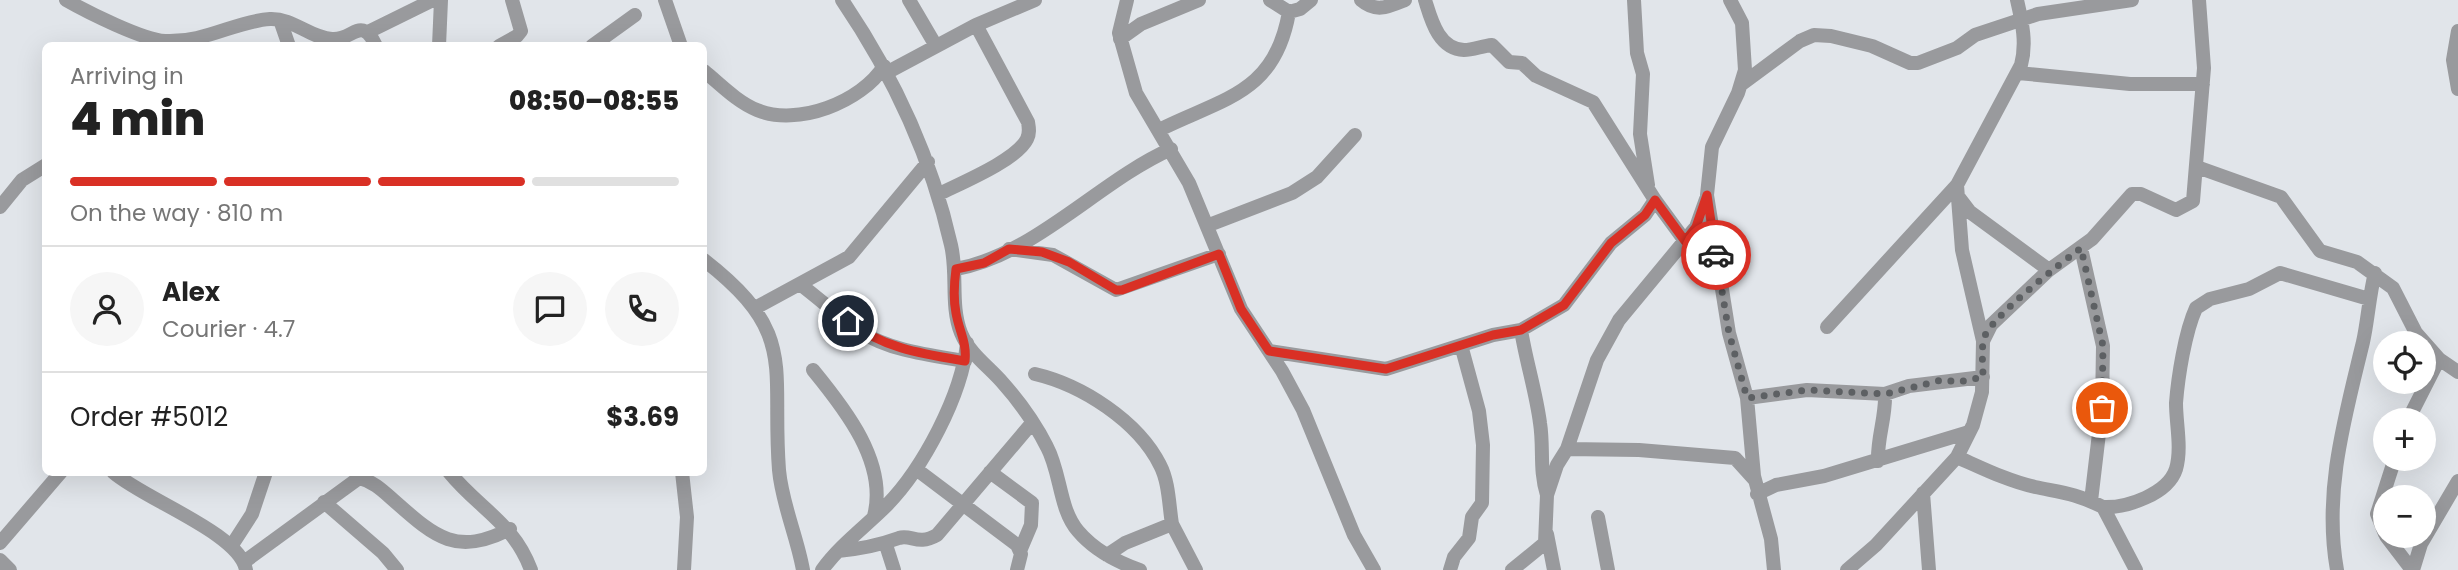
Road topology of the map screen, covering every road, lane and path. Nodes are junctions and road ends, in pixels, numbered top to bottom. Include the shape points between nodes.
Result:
1 (66, 0) edge
2 (433, 0) edge
3 (441, 0) edge
4 (512, 0) edge
5 (665, 0) edge
6 (842, 0) edge
7 (909, 0) edge
8 (1035, 0) edge
9 (1127, 0) edge
10 (1199, 0) edge
11 (1270, 0) edge
12 (1311, 0) edge
13 (1361, 0) edge
14 (1405, 0) edge
15 (1425, 0) edge
16 (1634, 0) edge
17 (1730, 0) edge
18 (2017, 0) edge
19 (2132, 0) edge
20 (2199, 0) edge
21 (1289, 12) junction
22 (635, 15) dead end
23 (280, 20) junction
24 (2021, 20) junction
25 (976, 25) junction
26 (2458, 31) edge
27 (368, 32) junction
28 (1120, 39) junction
29 (166, 42) edge
30 (177, 42) edge
31 (288, 42) edge
32 (374, 42) edge
33 (439, 42) edge
34 (506, 42) edge
35 (598, 42) edge
36 (676, 42) edge
37 (936, 46) junction
38 (886, 69) junction
39 (707, 73) edge
40 (2018, 73) junction
41 (1742, 83) junction
42 (2203, 84) junction
43 (2458, 89) edge
44 (1159, 130) junction
45 (1355, 135) dead end
46 (1171, 149) junction
47 (928, 162) junction
48 (2197, 167) junction
49 (42, 168) edge
50 (1957, 190) junction
51 (939, 194) junction
52 (1652, 195) junction
53 (1707, 195) junction
54 (0, 207) edge
55 (1209, 225) junction
56 (1685, 241) junction
57 (2081, 248) junction
58 (1009, 249) junction
59 (1219, 254) junction
60 (707, 263) edge
61 (956, 269) junction
62 (2049, 270) junction
63 (2375, 273) junction
64 (800, 285) junction
65 (2369, 299) junction
66 (755, 308) junction
67 (1827, 327) dead end
68 (1521, 330) junction
69 (1983, 341) junction
70 (967, 343) junction
71 (1461, 345) junction
72 (1269, 351) junction
73 (2439, 359) junction
74 (965, 361) junction
75 (813, 370) dead end
76 (2458, 372) edge
77 (1035, 374) dead end
78 (1983, 377) junction
79 (1885, 394) junction
80 (1747, 398) junction
81 (2414, 408) edge
82 (1032, 423) junction
83 (1969, 432) junction
84 (1567, 449) junction
85 (1957, 457) junction
86 (1878, 461) junction
87 (916, 469) junction
88 (990, 472) junction
89 (58, 476) edge
90 (120, 476) edge
91 (265, 476) edge
92 (361, 476) edge
93 (363, 476) edge
94 (453, 476) edge
95 (682, 476) edge
96 (2458, 481) edge
97 (1756, 487) junction
98 (1923, 493) junction
99 (1547, 495) junction
100 (324, 502) junction
101 (2097, 504) junction
102 (962, 505) junction
103 (874, 516) junction
104 (1598, 516) dead end
105 (1172, 524) junction
106 (510, 530) junction
107 (1546, 533) junction
108 (0, 543) edge
109 (232, 545) junction
110 (886, 545) junction
111 (2396, 548) edge
112 (838, 551) junction
113 (1020, 551) junction
114 (1107, 555) junction
115 (0, 560) edge
116 (245, 566) edge
117 (10, 570) edge
118 (397, 570) edge
119 (531, 570) edge
120 (684, 570) edge
121 (803, 570) edge
122 (822, 570) edge
123 (894, 570) edge
124 (1017, 570) edge
125 (1140, 570) edge
126 (1196, 570) edge
127 (1374, 570) edge
128 (1450, 570) edge
129 (1512, 570) edge
130 (1554, 570) edge
131 (1608, 570) edge
132 (1774, 570) edge
133 (1847, 570) edge
134 (1929, 570) edge
135 (2136, 570) edge
136 (2337, 570) edge
137 (2413, 570) edge

1 - 29 street
2 - 27 street
3 - 33 street
4 - 34 street via 521,31
5 - 36 street
6 - 38 street
7 - 37 street
8 - 25 street
9 - 28 street
10 - 28 street via 1141,24
11 - 21 street
12 - 21 street
13 - 14 street via 1381,9
15 - 52 street via 1434,28 1446,42 1464,50 1492,46 1509,62 1522,63 1536,76 1593,102
16 - 52 street via 1643,74 1640,134
17 - 41 street via 1742,23
18 - 24 street
19 - 24 street
20 - 42 street
21 - 44 street via 1279,50 1245,90
22 - 35 street
23 - 27 street via 329,39
23 - 30 street
23 - 31 street
24 - 40 street via 2025,52
24 - 41 street via 1975,35 1958,48 1918,63 1871,46 1814,35 1800,40
25 - 37 street
25 - 51 street via 1028,122 1029,132 1026,142 1008,156
26 - 43 street via 2453,60
27 - 32 street
28 - 44 street via 1136,93
37 - 38 street
38 - 39 street via 842,101 777,116 757,110
38 - 47 street
40 - 42 street via 2130,84
40 - 50 street
41 - 53 street via 1712,147
42 - 48 street
44 - 46 street
45 - 55 street via 1317,177 1292,193
46 - 55 street
46 - 58 street via 1133,168 1060,220
47 - 51 street
47 - 64 street via 849,257
48 - 57 street via 2195,195 2188,205 2176,210 2132,194
48 - 63 street via 2275,193 2319,251 2357,262
49 - 54 street via 22,180
50 - 62 street via 1970,212
50 - 67 street
50 - 69 street via 1962,250
51 - 61 street
52 - 56 street
52 - 68 street via 1645,215 1611,243 1564,305
53 - 56 street via 1696,227
53 - 80 street via 1729,333
55 - 59 street
56 - 84 street via 1613,330 1586,389
57 - 62 street
57 - 101 street via 2103,346
58 - 59 street via 1053,256 1116,290
58 - 61 street via 984,263
59 - 72 street via 1241,309
60 - 66 street
61 - 70 street via 956,312
62 - 69 street via 1992,325
63 - 65 street
63 - 73 street via 2393,288 2416,334
64 - 66 street
64 - 74 street via 875,339
65 - 101 street via 2280,273 2196,308 2176,403 2174,473 2161,487 2132,504
65 - 136 street via 2331,501
66 - 121 street via 773,344 778,371 779,469
68 - 71 street
68 - 99 street via 1538,405 1541,476
69 - 78 street
70 - 74 street
70 - 82 street
71 - 72 street via 1382,369
71 - 128 street via 1479,411 1482,499 1472,517 1469,538
72 - 127 street via 1303,410 1354,535
73 - 76 street
73 - 81 street
74 - 87 street
75 - 103 street via 852,420 877,475
77 - 105 street via 1060,381 1127,424 1161,466
78 - 79 street via 1942,380
78 - 83 street
79 - 80 street via 1807,390
79 - 86 street
80 - 97 street
82 - 88 street
82 - 114 street via 1058,473 1071,522 1084,539
83 - 85 street
83 - 86 street
84 - 97 street via 1735,458
84 - 99 street
85 - 98 street
85 - 101 street via 2034,487 2064,490
86 - 97 street
87 - 102 street
87 - 103 street
88 - 102 street
88 - 113 street via 1032,503 1031,525
89 - 108 street
90 - 109 street
91 - 109 street via 252,514
92 - 100 street
93 - 106 street via 418,521 449,539 479,543
94 - 106 street
95 - 120 street via 687,517
96 - 137 street via 2421,544
97 - 132 street via 1771,538
98 - 133 street
98 - 134 street
99 - 107 street
100 - 116 street
100 - 118 street
101 - 135 street
102 - 110 street via 929,540 901,537
102 - 113 street
103 - 112 street
104 - 131 street
105 - 114 street
105 - 126 street
106 - 119 street
107 - 129 street via 1540,549
107 - 130 street
109 - 116 street
110 - 112 street
110 - 123 street
111 - 137 street
112 - 122 street
113 - 124 street
114 - 125 street
115 - 117 street

